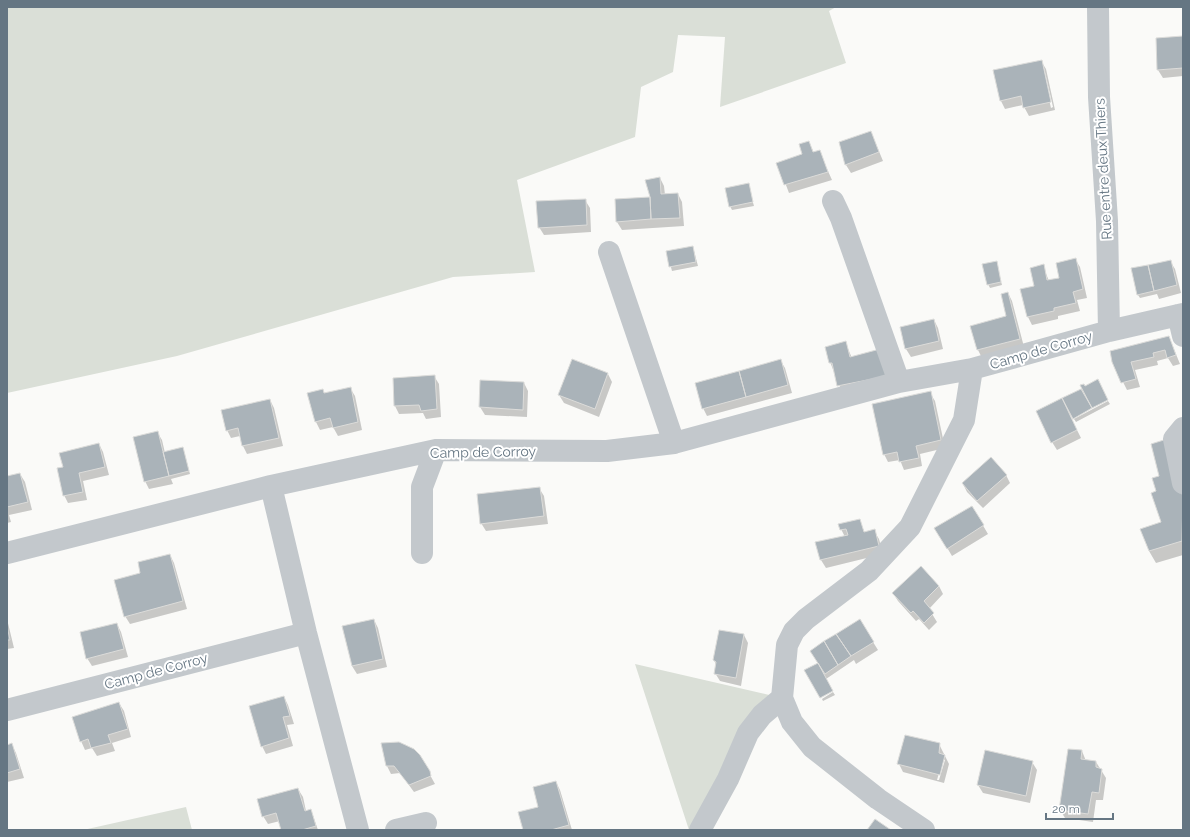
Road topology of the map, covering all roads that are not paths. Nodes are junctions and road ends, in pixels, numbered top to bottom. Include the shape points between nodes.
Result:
1 (1098, 7) edge
2 (833, 200) dead end
3 (609, 252) dead end
4 (1180, 314) edge
5 (1109, 331) junction
6 (1183, 336) edge
7 (972, 369) junction
8 (899, 382) junction
9 (1183, 428) edge
10 (674, 442) junction
11 (436, 450) junction
12 (1183, 483) edge
13 (271, 486) junction
14 (422, 553) dead end
15 (7, 554) edge
16 (306, 633) junction
17 (782, 698) junction
18 (7, 710) edge
19 (426, 823) dead end
20 (358, 830) edge
21 (396, 830) edge
22 (700, 830) edge
23 (924, 830) edge

1 - 5 street, Rue entre deux Thiers via 1099,96 1107,222
2 - 8 street
3 - 10 street
4 - 5 street, Camp de Corroy
4 - 6 street
5 - 7 street, Camp de Corroy
7 - 8 street, Camp de Corroy
7 - 17 street via 964,420 910,527 869,571 794,631 787,644
8 - 10 street, Camp de Corroy
9 - 12 street via 1174,439
10 - 11 street, Camp de Corroy via 607,451
11 - 13 street, Camp de Corroy
11 - 14 street via 422,486
13 - 15 street, Camp de Corroy
13 - 16 street
16 - 18 street, Camp de Corroy
16 - 20 street
17 - 22 street via 762,715 748,733 728,779
17 - 23 street via 792,722 812,747 878,799
19 - 21 street

